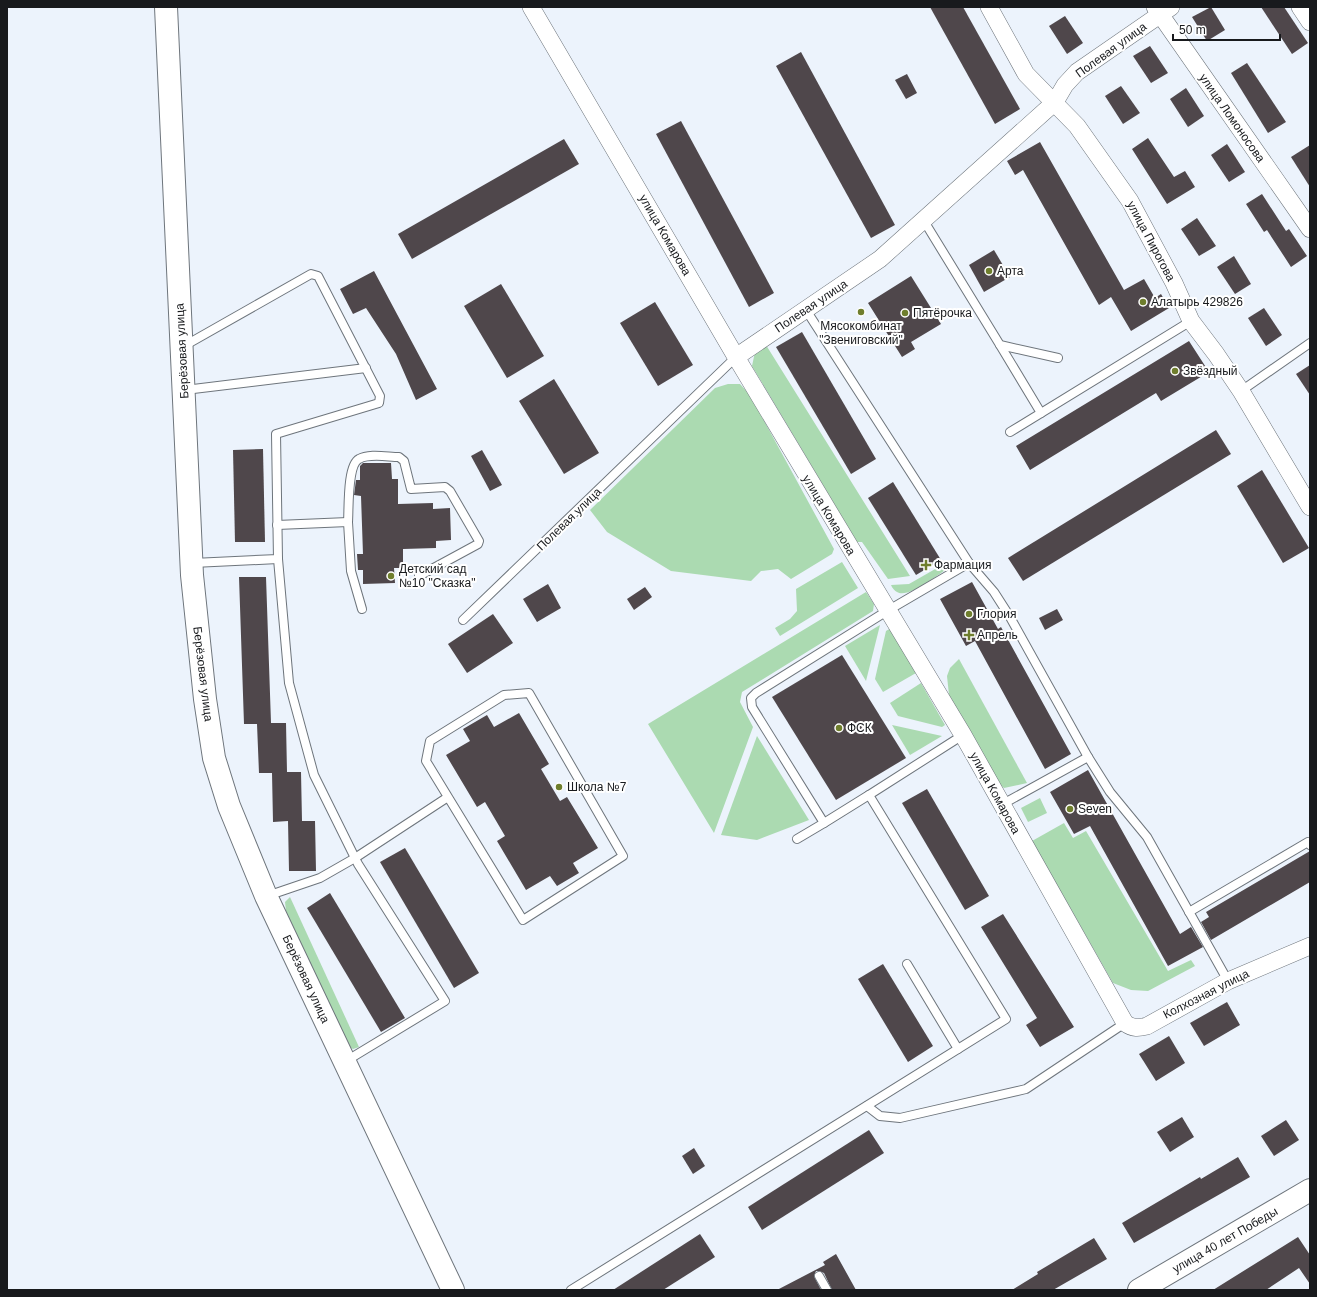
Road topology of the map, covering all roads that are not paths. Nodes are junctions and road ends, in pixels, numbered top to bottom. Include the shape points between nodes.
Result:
1 (166, 7) edge
2 (531, 7) edge
3 (989, 7) edge
4 (1300, 7) edge
5 (1162, 10) edge
6 (1310, 22) edge
7 (1055, 102) junction
8 (924, 221) junction
9 (1310, 229) edge
10 (806, 310) junction
11 (1191, 321) junction
12 (1310, 343) edge
13 (1000, 345) junction
14 (182, 347) junction
15 (736, 357) junction
16 (1058, 358) dead end
17 (366, 368) junction
18 (184, 390) junction
19 (1241, 391) junction
20 (1041, 412) junction
21 (1010, 432) dead end
22 (1310, 507) edge
23 (348, 522) junction
24 (277, 525) junction
25 (278, 559) junction
26 (969, 563) junction
27 (192, 564) junction
28 (419, 576) dead end
29 (362, 608) dead end
30 (887, 611) junction
31 (463, 620) dead end
32 (963, 735) junction
33 (1088, 757) junction
34 (869, 796) junction
35 (448, 797) junction
36 (1001, 805) junction
37 (824, 823) junction
38 (797, 839) dead end
39 (1310, 845) edge
40 (355, 858) junction
41 (266, 896) junction
42 (1189, 912) junction
43 (1310, 946) edge
44 (907, 964) dead end
45 (1228, 981) junction
46 (1126, 1023) junction
47 (958, 1049) junction
48 (345, 1062) junction
49 (867, 1106) junction
50 (1310, 1190) edge
51 (819, 1276) dead end
52 (453, 1290) edge
53 (571, 1290) edge
54 (827, 1290) edge
55 (1140, 1290) edge

1 - 14 street, Берёзовая улица
2 - 15 street, улица Комарова
3 - 7 street, улица Пирогова via 1026,74
4 - 6 street
5 - 7 street, Полевая улица via 1077,72
5 - 9 street, улица Ломоносова
7 - 8 street, Полевая улица
7 - 11 street, улица Пирогова via 1077,126 1130,202 1174,283
8 - 10 street, Полевая улица via 880,259
8 - 13 lane
10 - 15 street, Полевая улица
10 - 26 lane
11 - 19 street, улица Пирогова
11 - 20 lane
12 - 19 lane
13 - 16 lane
13 - 20 lane
14 - 17 lane via 311,274 318,276
14 - 18 street, Берёзовая улица
15 - 30 street, улица Комарова
15 - 31 lane, Полевая улица
17 - 18 lane
17 - 24 lane via 380,396 379,403 276,434
18 - 27 street, Берёзовая улица
19 - 22 street, улица Пирогова
20 - 21 lane
23 - 24 lane
23 - 28 lane via 353,464 365,456 400,457 404,461 411,489 445,487 450,491 479,541 478,544
23 - 29 lane via 351,571
24 - 25 lane
25 - 27 lane
25 - 40 lane via 289,683 314,775
26 - 30 lane
26 - 33 lane via 994,592 1010,617
27 - 41 street, Берёзовая улица via 204,692 214,758 229,806
30 - 32 street, улица Комарова
30 - 37 lane via 751,698 752,706
32 - 34 lane
32 - 36 street, улица Комарова
33 - 36 lane
33 - 42 lane via 1110,792 1147,837
34 - 37 lane
34 - 47 lane via 1006,1019
35 - 35 lane via 426,761 430,741 504,695 529,693 623,856 523,920
35 - 40 lane
36 - 46 street, улица Комарова
37 - 38 lane
39 - 42 lane via 1308,842
40 - 41 lane via 320,878
40 - 48 lane via 445,1000
41 - 48 street, Берёзовая улица
42 - 45 lane
43 - 45 street, Колхозная улица
44 - 47 lane
45 - 46 street, Колхозная улица via 1147,1026 1130,1027
46 - 49 lane via 1026,1089 900,1118 880,1116
47 - 49 lane
48 - 52 street, Берёзовая улица
49 - 53 lane
50 - 55 street, улица 40 лет Победы
51 - 54 lane

